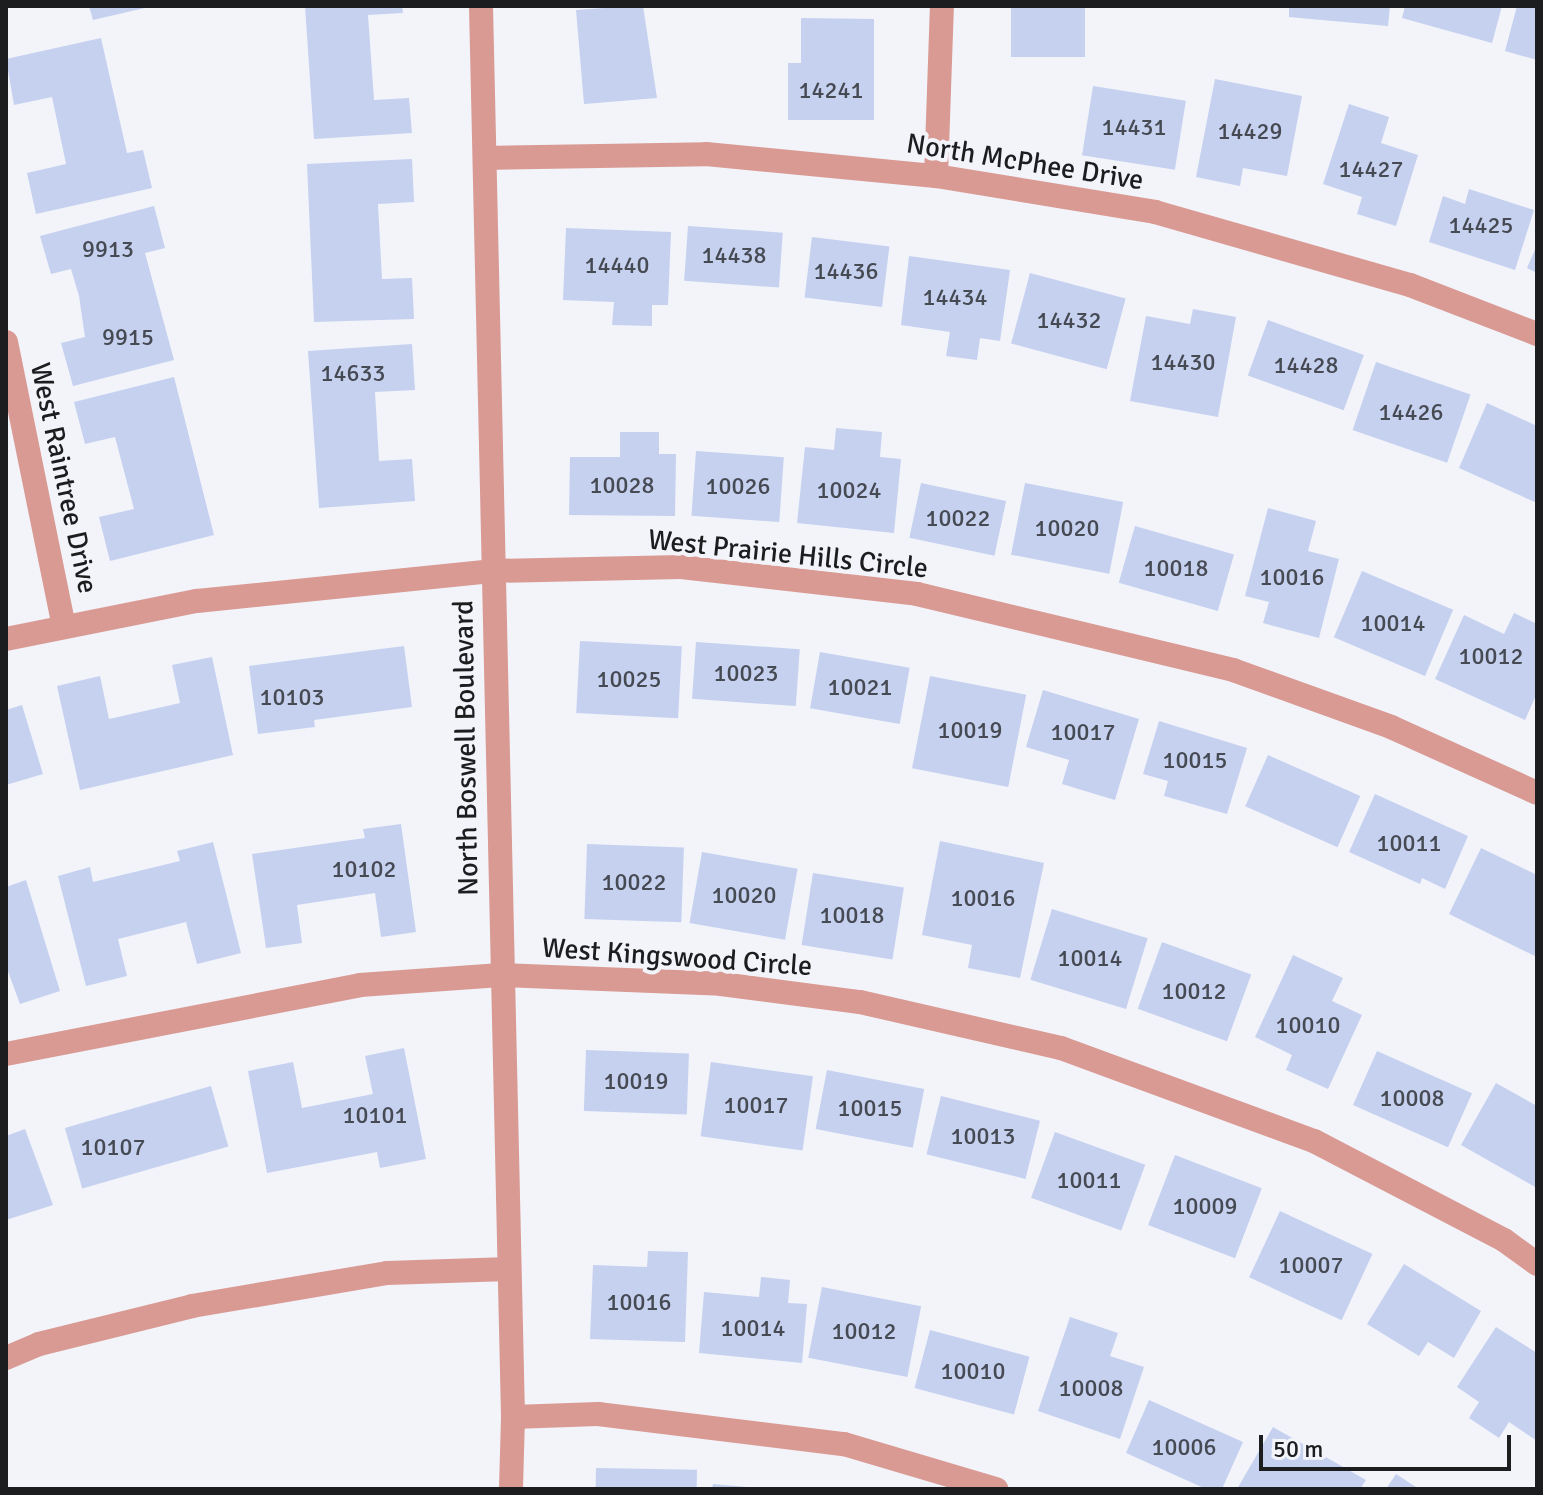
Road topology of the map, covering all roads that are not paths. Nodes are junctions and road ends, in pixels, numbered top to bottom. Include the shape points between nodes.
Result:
1 (481, 6) edge
2 (942, 6) edge
3 (485, 158) junction
4 (936, 176) junction
5 (1537, 334) edge
6 (6, 342) edge
7 (491, 571) junction
8 (64, 626) junction
9 (6, 639) edge
10 (1537, 793) edge
11 (501, 975) junction
12 (6, 1054) edge
13 (1537, 1264) edge
14 (509, 1269) junction
15 (6, 1358) edge
16 (513, 1417) junction
17 (511, 1489) edge
18 (996, 1489) edge

1 - 3 street, North Boswell Boulevard
2 - 4 street
3 - 4 street, North McPhee Drive via 706,154
3 - 7 street, North Boswell Boulevard
4 - 5 street, North McPhee Drive via 1155,212 1410,285
6 - 8 street, West Raintree Drive
7 - 8 street, West Prairie Hills Circle via 197,601
7 - 10 street, West Prairie Hills Circle via 681,567 917,594 1233,670 1391,727
7 - 11 street, North Boswell Boulevard
8 - 9 street, West Prairie Hills Circle
11 - 12 street, West Kingswood Circle via 360,985
11 - 13 street, West Kingswood Circle via 768,990 860,1002 1061,1048 1314,1141 1504,1240
11 - 14 street, North Boswell Boulevard
14 - 15 street via 387,1273 192,1306 39,1344
14 - 16 street, North Boswell Boulevard
16 - 17 street, North Boswell Boulevard
16 - 18 street via 598,1414 844,1444

